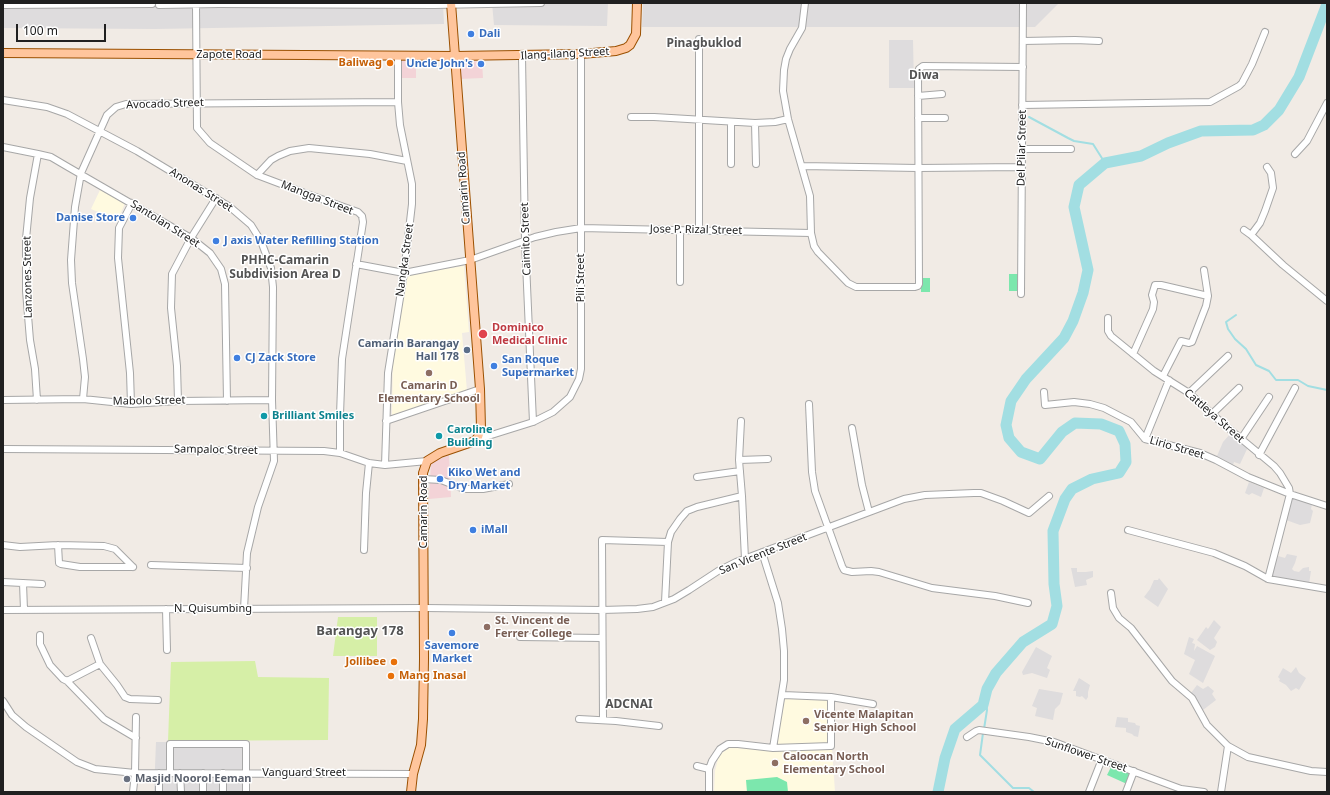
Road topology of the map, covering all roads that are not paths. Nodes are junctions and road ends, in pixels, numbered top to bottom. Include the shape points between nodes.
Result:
1 (541, 3) edge
2 (637, 3) edge
3 (805, 3) edge
4 (1023, 3) edge
5 (134, 4) edge
6 (152, 4) edge
7 (178, 4) edge
8 (219, 4) edge
9 (386, 4) edge
10 (451, 4) edge
11 (502, 4) edge
12 (3, 5) edge
13 (159, 5) dead end
14 (196, 5) junction
15 (1265, 32) dead end
16 (699, 39) dead end
17 (1023, 41) junction
18 (1099, 42) dead end
19 (3, 53) edge
20 (197, 54) junction
21 (580, 54) junction
22 (398, 56) junction
23 (455, 56) junction
24 (522, 56) junction
25 (1023, 67) junction
26 (942, 94) dead end
27 (918, 96) junction
28 (3, 100) edge
29 (398, 102) junction
30 (196, 103) junction
31 (1327, 103) edge
32 (1022, 105) junction
33 (631, 117) dead end
34 (918, 118) junction
35 (945, 118) dead end
36 (788, 119) junction
37 (699, 121) junction
38 (731, 122) junction
39 (755, 123) junction
40 (99, 132) junction
41 (3, 147) edge
42 (1022, 149) junction
43 (1071, 149) dead end
44 (38, 154) junction
45 (1295, 154) dead end
46 (407, 161) junction
47 (731, 164) dead end
48 (756, 164) dead end
49 (802, 166) junction
50 (1022, 167) junction
51 (1267, 167) dead end
52 (918, 168) junction
53 (81, 173) junction
54 (257, 175) junction
55 (216, 198) junction
56 (132, 203) junction
57 (581, 228) junction
58 (680, 230) junction
59 (700, 230) junction
60 (1244, 230) dead end
61 (811, 233) junction
62 (1251, 234) junction
63 (191, 238) junction
64 (525, 240) junction
65 (470, 260) junction
66 (356, 264) junction
67 (1204, 270) dead end
68 (404, 272) junction
69 (680, 282) dead end
70 (1021, 294) dead end
71 (1208, 296) junction
72 (1327, 301) edge
73 (1108, 318) dead end
74 (1133, 354) junction
75 (1228, 356) dead end
76 (1166, 378) junction
77 (1239, 388) dead end
78 (1295, 388) dead end
79 (480, 389) junction
80 (1044, 392) dead end
81 (1189, 393) junction
82 (1268, 397) dead end
83 (3, 400) edge
84 (37, 400) junction
85 (83, 400) junction
86 (272, 400) junction
87 (178, 401) junction
88 (227, 401) junction
89 (131, 404) junction
90 (809, 404) dead end
91 (1212, 414) junction
92 (741, 420) dead end
93 (386, 421) junction
94 (533, 422) junction
95 (852, 428) dead end
96 (478, 437) junction
97 (1145, 439) junction
98 (1241, 439) junction
99 (3, 449) edge
100 (274, 451) junction
101 (340, 453) junction
102 (1259, 454) junction
103 (768, 459) dead end
104 (428, 460) junction
105 (739, 460) junction
106 (369, 463) junction
107 (384, 465) junction
108 (740, 472) junction
109 (697, 477) dead end
110 (423, 479) junction
111 (509, 484) dead end
112 (1290, 494) junction
113 (742, 496) junction
114 (1049, 496) dead end
115 (1327, 506) edge
116 (869, 512) junction
117 (828, 528) junction
118 (1128, 530) dead end
119 (668, 542) junction
120 (3, 545) edge
121 (58, 545) junction
122 (364, 550) dead end
123 (762, 552) junction
124 (745, 559) junction
125 (150, 566) dead end
126 (246, 568) junction
127 (1268, 579) junction
128 (3, 582) edge
129 (23, 583) junction
130 (42, 584) dead end
131 (1327, 589) edge
132 (1111, 593) dead end
133 (665, 602) junction
134 (1028, 603) dead end
135 (424, 608) junction
136 (166, 609) junction
137 (244, 609) junction
138 (3, 610) edge
139 (24, 610) junction
140 (602, 610) junction
141 (40, 635) dead end
142 (520, 637) dead end
143 (91, 638) dead end
144 (602, 638) junction
145 (166, 650) dead end
146 (100, 664) junction
147 (67, 681) junction
148 (782, 695) junction
149 (831, 697) junction
150 (158, 700) dead end
151 (3, 702) edge
152 (873, 704) dead end
153 (136, 717) dead end
154 (579, 719) dead end
155 (603, 720) junction
156 (659, 726) dead end
157 (967, 737) dead end
158 (136, 738) junction
159 (1228, 746) junction
160 (773, 748) junction
161 (1102, 759) junction
162 (697, 766) dead end
163 (709, 769) junction
164 (1134, 771) junction
165 (1327, 772) edge
166 (135, 773) junction
167 (159, 773) junction
168 (170, 773) junction
169 (180, 773) junction
170 (203, 773) junction
171 (223, 773) junction
172 (246, 773) junction
173 (413, 774) junction
174 (133, 792) edge
175 (159, 792) edge
176 (180, 792) edge
177 (202, 792) edge
178 (223, 792) edge
179 (246, 792) edge
180 (411, 792) edge
181 (709, 792) edge
182 (1089, 792) edge
183 (1126, 792) edge
184 (1204, 792) edge
185 (1221, 792) edge

1 - 11 street
2 - 21 main road, Ilang-ilang Street via 636,34 630,45 616,51
3 - 36 street via 802,28 790,49 784,70 783,91
4 - 17 street, Del Pilar Street
5 - 6 street
5 - 12 street
7 - 13 street
7 - 14 street
8 - 9 street
8 - 14 street
9 - 10 street
10 - 11 street
10 - 23 main road, Camarin Road
14 - 20 street, Mangga Street
15 - 32 street via 1242,83 1210,102
16 - 37 street
17 - 18 street
17 - 25 street, Del Pilar Street
19 - 20 main road, Zapote Road
20 - 22 main road, Zapote Road
20 - 30 street, Mangga Street
21 - 24 main road, Ilang-ilang Street
21 - 57 street, Pili Street
22 - 23 main road, Zapote Road
22 - 29 street, Nangka Street
23 - 24 main road, Ilang-ilang Street
23 - 65 main road, Camarin Road
24 - 64 street, Caimito Street
25 - 27 street via 923,66 918,72
25 - 32 street, Del Pilar Street
26 - 27 street
27 - 34 street
28 - 40 street, Anonas Street via 47,107 67,114
29 - 30 street, Avocado Street
29 - 46 street, Nangka Street
30 - 40 street, Avocado Street via 126,104 116,107 107,115
30 - 54 street, Mangga Street via 197,128 210,143
31 - 45 street via 1307,141
32 - 42 street, Del Pilar Street
33 - 37 street
34 - 35 street
34 - 52 street
36 - 39 street
36 - 49 street
37 - 38 street
37 - 59 street
38 - 39 street
38 - 47 street
39 - 48 street
40 - 53 street, Avocado Street
40 - 55 street, Anonas Street via 137,151
41 - 44 street, Santolan Street
42 - 43 street
42 - 50 street, Del Pilar Street
44 - 53 street, Santolan Street
44 - 84 street, Lanzones Street via 26,239 26,291
46 - 54 street via 370,154 309,148 278,156
46 - 68 street, Nangka Street via 412,199
49 - 52 street
49 - 61 street via 810,196
50 - 52 street
50 - 70 street, Del Pilar Street
51 - 62 street via 1271,173 1273,188 1260,223
52 - 61 street via 918,286 851,285 818,252
53 - 56 street, Santolan Street
53 - 85 street, Avocado Street via 74,207 71,260 85,377
54 - 66 street, Mangga Street via 358,212 363,222
55 - 63 street
55 - 86 street, Anonas Street via 230,206 251,225 268,258 273,287
56 - 63 street, Santolan Street
56 - 89 street via 119,228 118,258
57 - 58 street, Jose P. Rizal Street
57 - 64 street, Jose P. Rizal Street
57 - 94 street, Pili Street via 579,379 570,397 563,404
58 - 59 street, Jose P. Rizal Street
58 - 69 street
59 - 61 street, Jose P. Rizal Street
60 - 62 street
62 - 72 street via 1283,265
63 - 87 street via 172,274 171,308 178,366
63 - 88 street, Santolan Street via 210,253 226,284
64 - 65 street, Jose P. Rizal Street
64 - 94 street, Caimito Street
65 - 68 street, Jose P. Rizal Street
65 - 79 main road, Camarin Road
66 - 68 street, Jose P. Rizal Street
66 - 101 street, Mangga Street via 342,359
67 - 71 street
68 - 93 street, Nangka Street via 388,373
71 - 74 street via 1155,285 1152,295 1153,309
71 - 76 street via 1192,342 1181,341
73 - 74 street, Cattleya Street via 1108,331 1111,336
74 - 76 street, Cattleya Street
75 - 81 street
76 - 81 street, Cattleya Street
76 - 97 street
77 - 91 street
78 - 102 street
79 - 93 street
79 - 96 main road, Camarin Road via 481,428
80 - 97 street, Lirio Street via 1044,405 1074,402 1104,408 1131,422
81 - 91 street, Cattleya Street
82 - 98 street
83 - 84 street, Mabolo Street
84 - 85 street, Mabolo Street
85 - 89 street, Mabolo Street
86 - 88 street, Mabolo Street
86 - 100 street, Anonas Street
87 - 88 street, Mabolo Street
87 - 89 street, Mabolo Street
90 - 117 street via 813,480
91 - 98 street, Cattleya Street
92 - 105 street
93 - 107 street, Nangka Street
94 - 96 street, Pili Street
95 - 116 street
96 - 104 main road, Camarin Road via 470,444 440,453
97 - 112 street, Lirio Street via 1200,453 1252,479
98 - 102 street, Cattleya Street
99 - 100 street, Sampaloc Street
100 - 101 street, Sampaloc Street
100 - 126 street, Anonas Street via 274,461 258,507
101 - 106 street, Sampaloc Street
102 - 112 street, Cattleya Street via 1280,473
103 - 105 street
104 - 107 street, Sampaloc Street
104 - 110 main road, Camarin Road
105 - 108 street
106 - 107 street, Sampaloc Street
106 - 122 street
108 - 109 street
108 - 113 street
110 - 111 street via 441,480 464,489 483,489
110 - 135 main road, Camarin Road
112 - 115 street
112 - 127 street
113 - 119 street via 687,511 671,532
113 - 124 street
114 - 116 street, San Vicente Street via 1029,513 989,495 974,493 915,497
116 - 117 street, San Vicente Street
117 - 123 street, San Vicente Street
117 - 134 street via 842,566 848,572 879,572 932,588
118 - 127 street via 1214,553
119 - 133 street
119 - 140 street via 602,540
120 - 121 street
121 - 121 street via 110,547 119,552 133,567 80,567 61,564
123 - 124 street, San Vicente Street
123 - 148 street via 781,617 785,666
124 - 133 street, San Vicente Street via 718,571
125 - 126 street
126 - 137 street, Anonas Street
127 - 131 street
128 - 129 street
129 - 130 street
129 - 139 street
132 - 159 street via 1113,608 1119,618 1131,628 1172,681 1192,698 1207,726
133 - 140 street, San Vicente Street via 637,610
135 - 137 street, N. Quisumbing
135 - 140 street, San Vicente Street
135 - 173 main road, Camarin Road via 423,731
136 - 137 street, N. Quisumbing
136 - 139 street, N. Quisumbing
136 - 145 street
138 - 139 street, N. Quisumbing
140 - 144 street
141 - 147 street via 40,644 50,665 63,680
142 - 144 street
143 - 146 street
144 - 155 street
146 - 147 street
146 - 150 street via 125,697
147 - 158 street via 104,720
148 - 149 street
148 - 160 street
149 - 152 street
149 - 160 street via 831,746
151 - 166 street, Vanguard Street via 26,727 76,762 95,768
153 - 158 street
154 - 155 street
155 - 156 street
157 - 161 street, Sunflower Street via 979,730 1029,737 1054,742
158 - 166 street
159 - 165 street via 1248,757 1311,771
159 - 185 street
160 - 163 street via 728,744 720,749
161 - 164 street, Sunflower Street
161 - 182 street
162 - 163 street
163 - 181 street
164 - 183 street
164 - 184 street, Sunflower Street via 1181,789
166 - 167 street, Vanguard Street
166 - 174 street
167 - 168 street, Vanguard Street
167 - 175 street
168 - 169 street, Vanguard Street
168 - 172 street via 170,744 246,744
169 - 170 street, Vanguard Street
169 - 176 street
170 - 171 street, Vanguard Street
170 - 177 street
171 - 172 street, Vanguard Street
171 - 178 street
172 - 173 street, Vanguard Street
172 - 179 street
173 - 180 main road, Camarin Road

